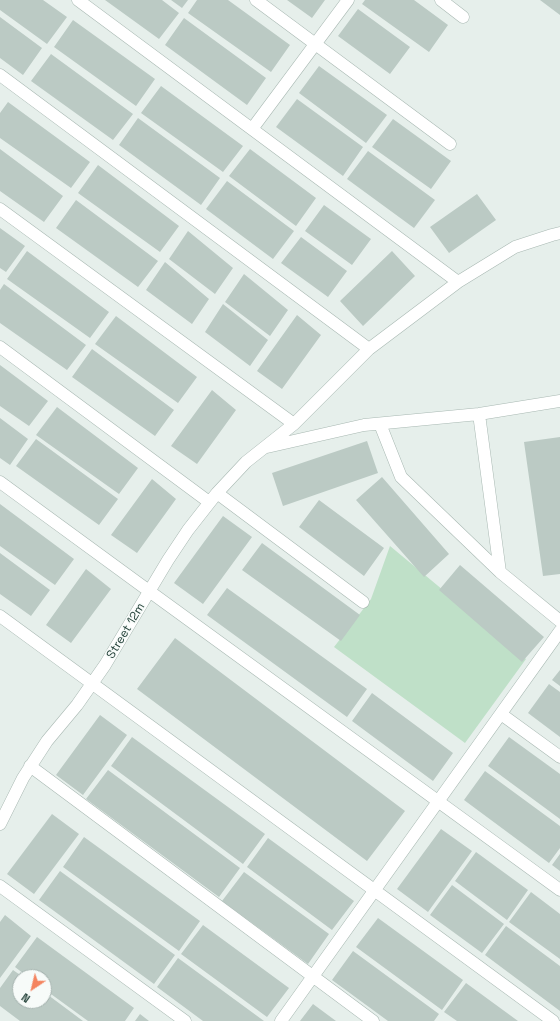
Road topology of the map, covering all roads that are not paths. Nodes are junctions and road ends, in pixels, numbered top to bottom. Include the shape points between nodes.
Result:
1 (78, 0) edge
2 (256, 0) edge
3 (348, 0) edge
4 (441, 0) edge
5 (463, 17) dead end
6 (315, 44) junction
7 (0, 76) edge
8 (252, 128) junction
9 (450, 144) dead end
10 (0, 209) edge
11 (560, 233) edge
12 (458, 282) junction
13 (0, 347) edge
14 (369, 349) junction
15 (560, 401) edge
16 (480, 414) junction
17 (294, 424) junction
18 (380, 424) junction
19 (264, 447) junction
20 (0, 482) edge
21 (213, 497) junction
22 (500, 572) junction
23 (149, 591) junction
24 (363, 602) dead end
25 (0, 616) edge
26 (560, 621) edge
27 (560, 631) edge
28 (92, 684) junction
29 (501, 714) junction
30 (560, 757) edge
31 (30, 766) junction
32 (438, 801) junction
33 (0, 824) edge
34 (0, 886) edge
35 (374, 890) junction
36 (560, 890) edge
37 (313, 976) junction
38 (185, 1021) edge
39 (281, 1021) edge
40 (373, 1021) edge
41 (553, 1021) edge

1 - 8 street
2 - 6 street
3 - 6 street
4 - 5 street
6 - 8 street
6 - 9 street
7 - 14 street
8 - 12 street
10 - 17 street
11 - 12 street, Street 12m via 516,248
12 - 14 street, Street 12m
13 - 21 street
14 - 17 street, Street 12m
15 - 16 street
16 - 18 street
16 - 22 street
17 - 19 street, Street 12m
18 - 19 street via 364,425
18 - 22 street via 401,477
19 - 21 street, Street 12m
20 - 23 street
21 - 23 street, Street 12m
21 - 24 street
22 - 26 street
23 - 28 street, Street 12m
23 - 32 street
25 - 28 street
27 - 29 street
28 - 31 street, Street 12m
28 - 35 street
29 - 30 street
29 - 32 street
31 - 33 street, Street 12m
31 - 37 street
32 - 35 street
32 - 36 street
34 - 38 street
35 - 37 street
35 - 41 street
37 - 39 street
37 - 40 street

